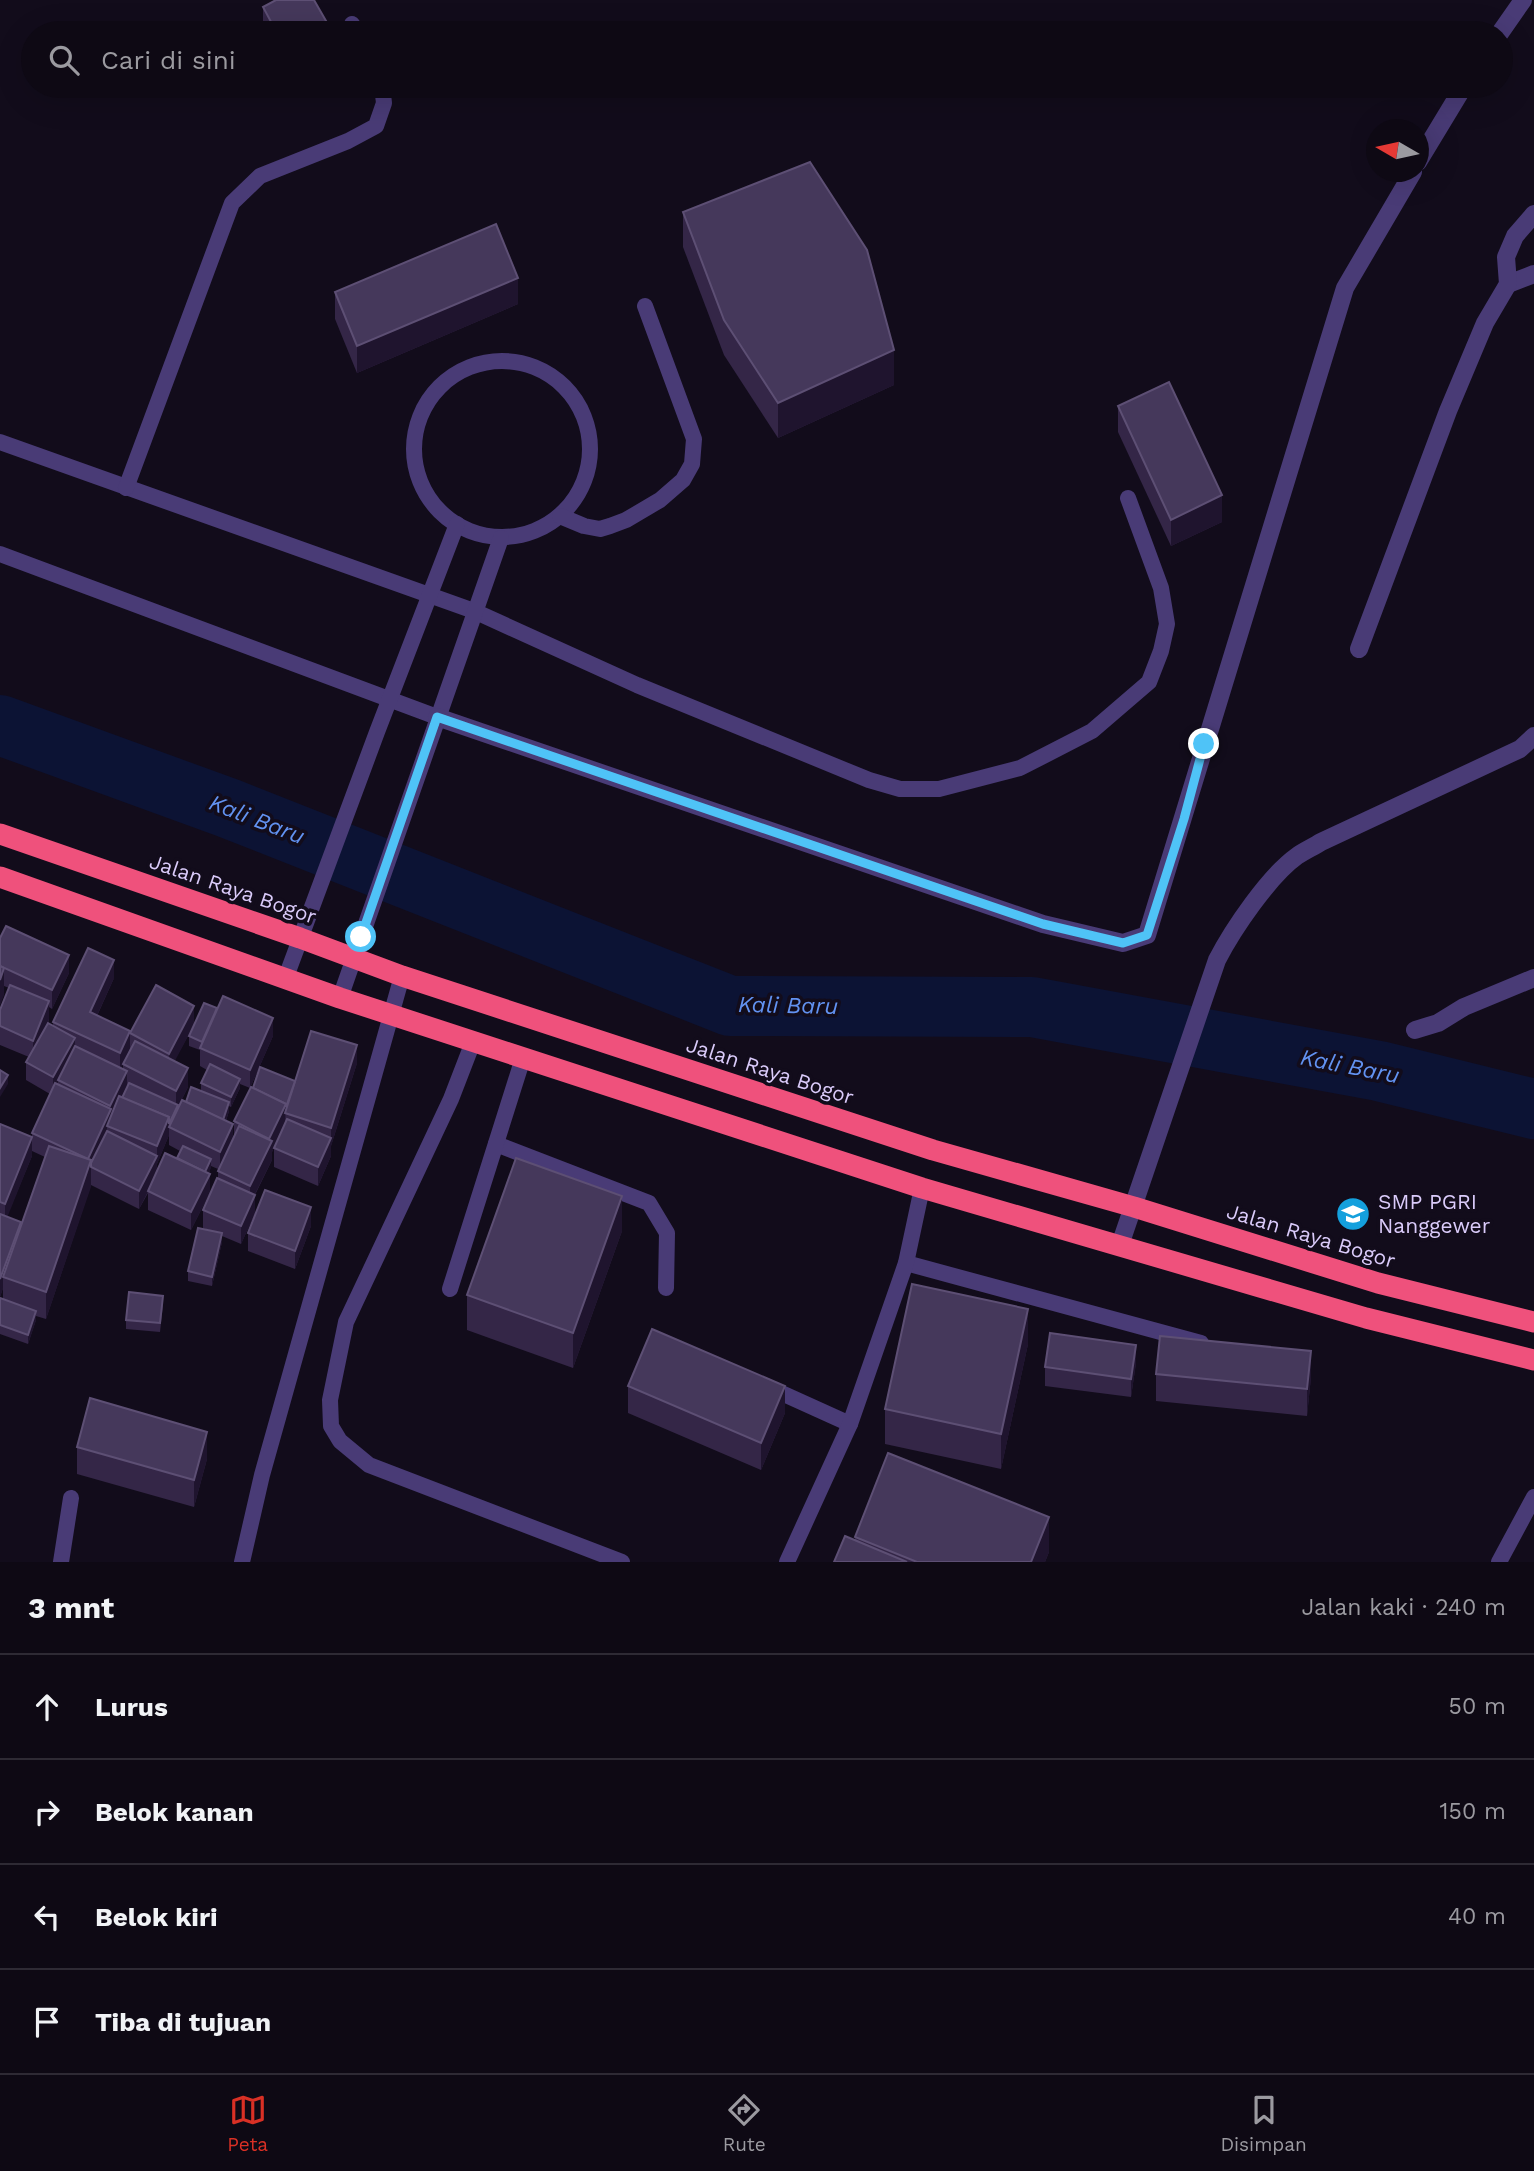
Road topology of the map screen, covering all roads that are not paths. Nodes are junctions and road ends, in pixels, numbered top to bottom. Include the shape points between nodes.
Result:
1 (1523, 0) edge
2 (1508, 21) edge
3 (383, 98) edge
4 (1457, 98) edge
5 (1429, 145) edge
6 (1407, 182) edge
7 (1534, 214) edge
8 (1534, 274) edge
9 (1508, 284) junction
10 (645, 306) dead end
11 (0, 442) edge
12 (126, 488) junction
13 (1128, 498) dead end
14 (560, 516) junction
15 (457, 524) junction
16 (500, 538) junction
17 (0, 554) edge
18 (430, 595) junction
19 (474, 611) junction
20 (1359, 649) dead end
21 (390, 698) junction
22 (437, 717) junction
23 (1534, 736) edge
24 (0, 834) edge
25 (0, 877) edge
26 (300, 938) junction
27 (354, 958) junction
28 (402, 976) junction
29 (286, 977) junction
30 (1534, 978) edge
31 (340, 998) junction
32 (390, 1014) junction
33 (1415, 1030) dead end
34 (473, 1042) junction
35 (523, 1058) junction
36 (496, 1143) junction
37 (922, 1188) junction
38 (1133, 1207) junction
39 (1120, 1245) junction
40 (906, 1263) junction
41 (666, 1288) dead end
42 (450, 1289) dead end
43 (1534, 1322) edge
44 (1204, 1344) edge
45 (1534, 1360) edge
46 (751, 1380) edge
47 (850, 1424) junction
48 (1534, 1497) edge
49 (71, 1498) dead end
50 (61, 1562) edge
51 (242, 1562) edge
52 (622, 1562) edge
53 (787, 1562) edge
54 (1499, 1562) edge

1 - 2 street
3 - 12 lane via 376,126 348,142 260,176 232,203
4 - 5 street
6 - 22 street via 1345,288 1147,935 1123,943 1043,924
7 - 9 street via 1515,236 1506,257
8 - 9 street
9 - 20 street via 1485,323 1448,411
10 - 14 lane via 694,439 692,464 660,500 610,526 584,526
11 - 12 lane
12 - 18 lane
13 - 19 lane via 1161,588 1167,624 1149,682 1092,731 1020,768 939,789 901,789 869,780 637,685
14 - 15 lane via 582,485 585,472 590,447 582,410 559,380 525,362 486,361 451,376 425,403 413,440 418,478 437,510
14 - 16 lane via 532,533
15 - 16 lane
15 - 18 lane
16 - 19 lane
17 - 21 lane
18 - 19 lane
18 - 21 lane
19 - 22 lane
21 - 22 lane
21 - 26 lane
22 - 27 lane
23 - 38 street via 1520,749 1321,842 1295,857 1270,882 1217,960
24 - 26 highway, Jalan Raya Bogor
25 - 29 highway
26 - 27 highway, Jalan Raya Bogor
26 - 29 lane
27 - 28 highway, Jalan Raya Bogor
27 - 31 lane
28 - 32 lane
28 - 38 highway, Jalan Raya Bogor via 933,1150
29 - 31 highway
30 - 33 street
31 - 32 highway
32 - 34 highway
32 - 51 lane
34 - 35 highway
34 - 52 lane via 451,1099 346,1322 330,1400 331,1426 340,1441 369,1465
35 - 36 lane
35 - 37 highway
36 - 41 lane via 649,1203 667,1233
36 - 42 lane
37 - 39 highway
37 - 40 lane
38 - 39 street
38 - 43 highway, Jalan Raya Bogor via 1378,1283
39 - 45 highway via 1366,1318
40 - 44 lane
40 - 47 lane
46 - 47 lane
47 - 53 lane
48 - 54 lane
49 - 50 lane

